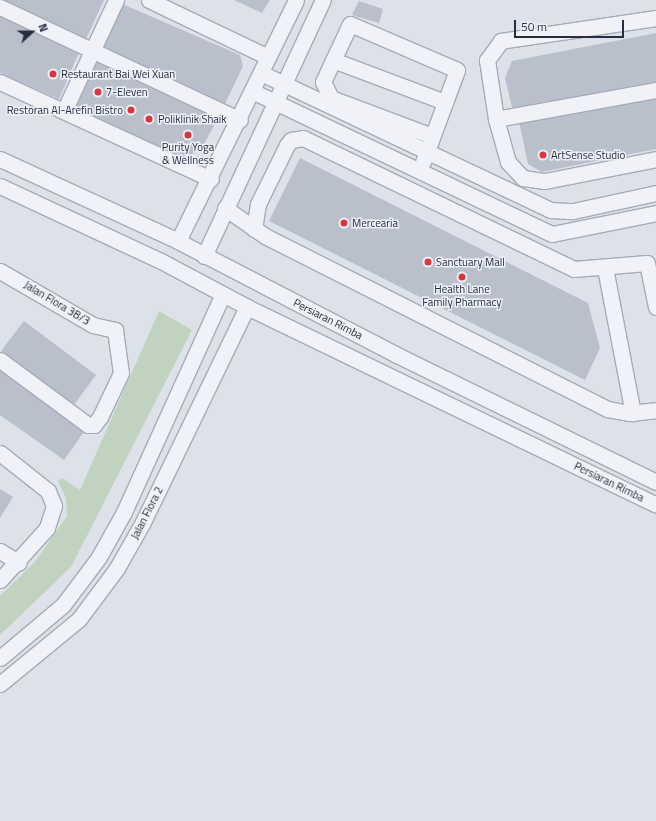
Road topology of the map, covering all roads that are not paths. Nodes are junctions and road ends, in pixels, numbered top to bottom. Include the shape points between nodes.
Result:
1 (116, 0) edge
2 (149, 0) edge
3 (296, 0) edge
4 (323, 0) edge
5 (0, 7) edge
6 (656, 18) edge
7 (92, 51) junction
8 (268, 58) junction
9 (333, 60) junction
10 (261, 73) junction
11 (0, 82) edge
12 (284, 84) junction
13 (656, 90) edge
14 (252, 91) junction
15 (275, 102) junction
16 (445, 102) junction
17 (64, 111) junction
18 (496, 119) junction
19 (240, 120) junction
20 (432, 136) junction
21 (426, 154) junction
22 (0, 159) edge
23 (656, 159) edge
24 (419, 172) junction
25 (519, 175) junction
26 (211, 179) junction
27 (0, 186) edge
28 (509, 191) junction
29 (653, 193) edge
30 (225, 208) junction
31 (656, 214) edge
32 (254, 229) junction
33 (178, 241) junction
34 (204, 256) junction
35 (651, 262) edge
36 (605, 268) junction
37 (0, 271) edge
38 (224, 294) junction
39 (247, 307) junction
40 (656, 307) edge
41 (0, 360) edge
42 (656, 410) edge
43 (633, 413) junction
44 (0, 453) edge
45 (656, 482) edge
46 (656, 505) edge
47 (0, 551) edge
48 (19, 563) junction
49 (0, 580) edge
50 (0, 658) edge
51 (0, 684) edge

1 - 7 street
2 - 8 street
3 - 8 street
4 - 12 street
5 - 7 street
6 - 18 street via 496,44 487,60
7 - 17 street
7 - 19 street
8 - 10 street
9 - 16 street
9 - 16 street via 350,24 457,70
9 - 20 street via 323,82 331,98
10 - 12 street
10 - 14 street
11 - 17 street
12 - 15 street
12 - 21 street
13 - 18 street
14 - 15 street
14 - 19 street
15 - 24 street
15 - 30 street
16 - 20 street
17 - 26 street
18 - 25 street via 508,162
19 - 26 street
20 - 21 street
21 - 24 street
21 - 28 street
22 - 33 street, Persiaran Rimba
23 - 25 street via 545,181
24 - 31 street via 552,234
25 - 28 street
26 - 33 street
27 - 38 street, Persiaran Rimba
28 - 29 street via 551,210 573,211
29 - 31 street
30 - 32 street
30 - 34 street
32 - 36 street via 258,204 287,145 291,140 303,138 564,265 583,270
32 - 43 street via 607,409
33 - 34 street, Persiaran Rimba
34 - 45 street, Persiaran Rimba
35 - 36 street
35 - 40 street
36 - 43 street
37 - 41 street, Jalan Flora 3B/3 via 93,325 115,330 121,373 94,425 88,425
38 - 39 street, Persiaran Rimba
38 - 50 street, Jalan Flora 2 via 124,512 99,557 63,605
39 - 46 street, Persiaran Rimba
39 - 51 street, Jalan Flora 2 via 143,522 117,568 79,619
42 - 43 street
44 - 48 street via 48,491 54,506 48,528
47 - 48 street
48 - 49 street

